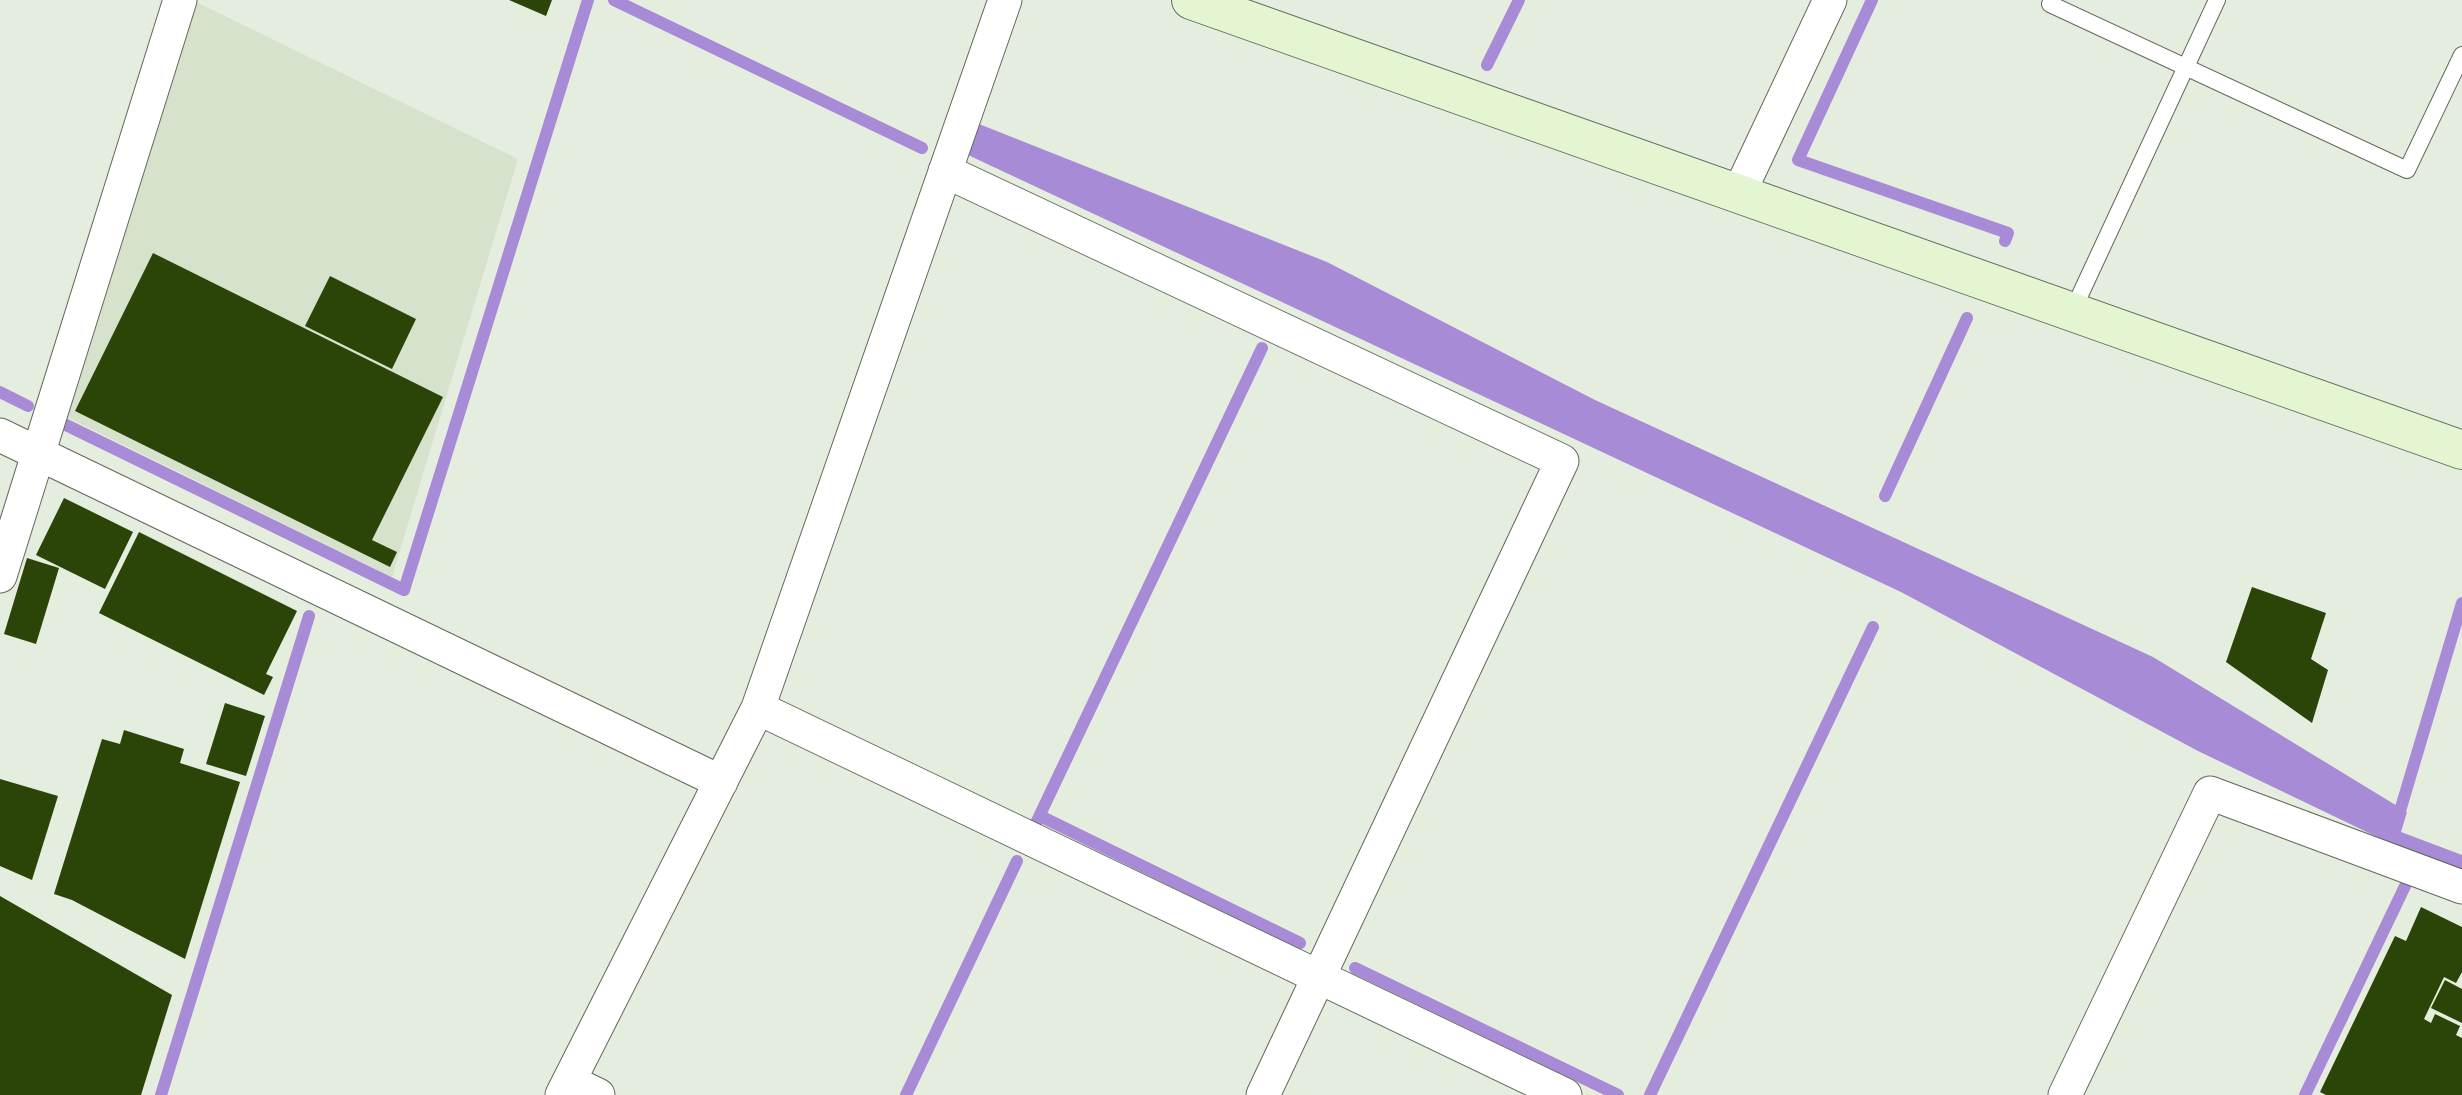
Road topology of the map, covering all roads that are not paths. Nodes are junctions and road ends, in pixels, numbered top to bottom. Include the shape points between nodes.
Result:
1 (180, 0) edge
2 (1005, 0) edge
3 (1191, 0) edge
4 (1830, 0) edge
5 (2052, 0) edge
6 (2217, 0) edge
7 (2462, 55) edge
8 (2186, 68) junction
9 (945, 171) junction
10 (1739, 193) junction
11 (2073, 310) junction
12 (0, 435) edge
13 (2462, 450) edge
14 (38, 455) junction
15 (0, 576) edge
16 (758, 708) junction
17 (721, 782) junction
18 (2462, 887) edge
19 (1319, 979) junction
20 (576, 1090) edge
21 (1263, 1095) edge
22 (1565, 1095) edge
23 (2064, 1095) edge

1 - 14 street
2 - 9 street
3 - 10 street
4 - 10 street
5 - 8 lane via 2050,4
6 - 8 lane
7 - 8 lane via 2407,170
8 - 11 lane
9 - 16 street
9 - 19 street via 1562,461
10 - 11 street
11 - 13 street
12 - 14 street
14 - 15 street
14 - 17 street
16 - 17 street
16 - 19 street
17 - 20 street
18 - 23 street via 2210,793
19 - 21 street
19 - 22 street

